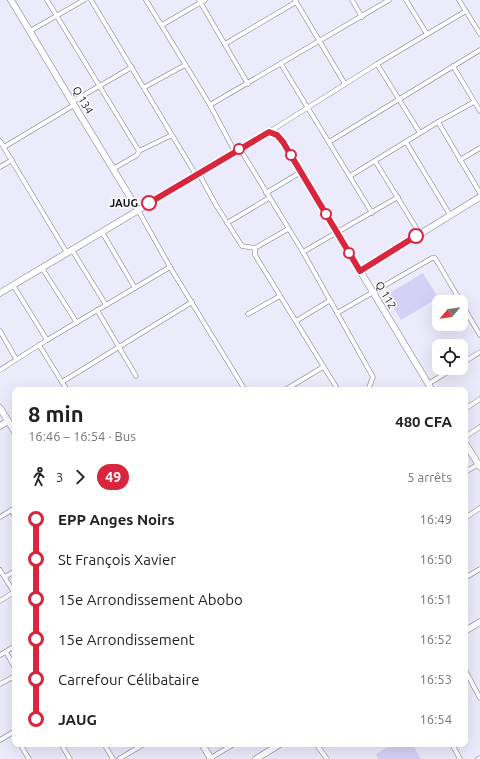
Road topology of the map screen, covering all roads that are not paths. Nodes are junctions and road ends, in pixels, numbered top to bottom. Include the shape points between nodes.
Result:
1 (11, 0) edge
2 (47, 0) edge
3 (84, 0) edge
4 (91, 0) edge
5 (146, 0) edge
6 (205, 0) edge
7 (352, 0) edge
8 (388, 0) edge
9 (406, 0) edge
10 (459, 0) edge
11 (200, 1) edge
12 (295, 1) edge
13 (466, 11) junction
14 (56, 15) junction
15 (362, 17) junction
16 (162, 26) junction
17 (30, 31) junction
18 (427, 34) junction
19 (480, 34) edge
20 (319, 41) junction
21 (225, 44) junction
22 (480, 50) edge
23 (280, 64) junction
24 (377, 64) junction
25 (185, 65) junction
26 (452, 66) junction
27 (132, 67) junction
28 (248, 84) junction
29 (345, 84) junction
30 (100, 86) junction
31 (144, 88) junction
32 (399, 98) junction
33 (474, 102) junction
34 (73, 104) junction
35 (210, 105) junction
36 (307, 108) junction
37 (480, 111) edge
38 (438, 122) junction
39 (269, 132) junction
40 (420, 133) junction
41 (172, 135) junction
42 (0, 140) edge
43 (328, 142) junction
44 (406, 142) junction
45 (4, 147) junction
46 (480, 148) edge
47 (139, 151) junction
48 (238, 151) junction
49 (12, 160) junction
50 (460, 160) junction
51 (375, 161) junction
52 (0, 166) edge
53 (114, 169) junction
54 (301, 172) junction
55 (197, 174) junction
56 (350, 176) junction
57 (266, 193) junction
58 (480, 193) edge
59 (398, 197) junction
60 (480, 197) edge
61 (269, 198) junction
62 (138, 210) junction
63 (372, 213) junction
64 (450, 215) junction
65 (227, 223) junction
66 (288, 229) junction
67 (102, 232) junction
68 (337, 232) junction
69 (420, 234) junction
70 (255, 248) junction
71 (70, 252) junction
72 (303, 252) junction
73 (170, 267) junction
74 (42, 268) junction
75 (360, 271) junction
76 (13, 285) junction
77 (135, 288) junction
78 (1, 290) edge
79 (373, 292) junction
80 (457, 295) edge
81 (280, 296) junction
82 (329, 301) junction
83 (192, 302) junction
84 (106, 305) junction
85 (97, 310) junction
86 (337, 313) junction
87 (248, 314) dead end
88 (468, 314) edge
89 (296, 322) junction
90 (77, 323) junction
91 (0, 331) edge
92 (480, 335) edge
93 (47, 340) junction
94 (39, 345) junction
95 (119, 348) junction
96 (480, 352) edge
97 (16, 359) junction
98 (468, 360) edge
99 (323, 368) junction
100 (0, 370) edge
101 (443, 375) edge
102 (136, 376) dead end
103 (62, 382) junction
104 (428, 384) junction
105 (65, 387) edge
106 (243, 387) edge
107 (290, 387) edge
108 (336, 387) edge
109 (369, 387) edge
110 (430, 387) edge
111 (480, 399) edge
112 (468, 407) edge
113 (0, 408) edge
114 (8, 421) junction
115 (0, 426) edge
116 (12, 427) edge
117 (480, 427) edge
118 (468, 435) edge
119 (468, 448) edge
120 (479, 466) edge
121 (468, 471) edge
122 (480, 508) edge
123 (12, 510) edge
124 (0, 516) edge
125 (468, 516) edge
126 (480, 569) edge
127 (0, 570) edge
128 (12, 573) edge
129 (468, 576) edge
130 (5, 577) junction
131 (12, 589) edge
132 (12, 594) edge
133 (0, 600) edge
134 (480, 622) edge
135 (468, 629) edge
136 (12, 648) edge
137 (6, 652) junction
138 (0, 655) edge
139 (12, 663) edge
140 (468, 676) edge
141 (12, 678) edge
142 (0, 684) edge
143 (480, 698) edge
144 (12, 734) edge
145 (0, 740) edge
146 (22, 747) edge
147 (63, 747) edge
148 (106, 747) edge
149 (139, 747) edge
150 (204, 747) edge
151 (229, 747) edge
152 (275, 747) edge
153 (318, 747) edge
154 (454, 747) edge
155 (29, 759) edge
156 (70, 759) edge
157 (113, 759) edge
158 (119, 759) edge
159 (210, 759) edge
160 (256, 759) edge
161 (327, 759) edge
162 (460, 759) edge

1 - 17 street, Q 134
2 - 14 street
3 - 14 street
4 - 27 street
5 - 16 street
6 - 11 street
7 - 15 street
8 - 15 street
9 - 18 street
10 - 13 street
11 - 16 street
11 - 21 street
12 - 20 street
12 - 21 street
13 - 18 street
13 - 19 street
14 - 17 street
14 - 30 street
15 - 20 street
16 - 25 street
17 - 34 street, Q 134
18 - 24 street
20 - 23 street
20 - 29 street
21 - 28 street
22 - 26 street
23 - 28 street
23 - 36 street
24 - 29 street
24 - 32 street
25 - 31 street
25 - 35 street
26 - 32 street
26 - 33 street
27 - 30 street
27 - 31 street
28 - 35 street
29 - 36 street
30 - 34 street
30 - 47 street
31 - 41 street
32 - 40 street
32 - 43 street
33 - 37 street
33 - 38 street
34 - 45 street
34 - 53 street, Q 134
35 - 48 street
36 - 39 street
36 - 43 street
38 - 40 street
38 - 50 street
39 - 48 street
39 - 54 street, Q 112 via 280,138
40 - 44 street
41 - 47 street
41 - 55 street
42 - 45 street
43 - 56 street
44 - 51 street
44 - 64 street
45 - 49 street
46 - 50 street
47 - 53 street via 137,155
48 - 55 street
48 - 57 street
49 - 52 street
49 - 71 street
50 - 58 street
51 - 56 street
51 - 59 street
53 - 62 street, Q 134
54 - 57 street
54 - 68 street, Q 112
55 - 62 street
55 - 65 street
56 - 63 street
57 - 61 street
59 - 63 street
59 - 69 street
60 - 64 street
61 - 65 street
61 - 66 street
62 - 67 street
62 - 73 street
63 - 68 street
64 - 69 street
65 - 70 street via 242,246
66 - 70 street
66 - 72 street
67 - 71 street
67 - 77 street
68 - 72 street
68 - 75 street, Q 112
69 - 75 street
70 - 81 street via 255,255
71 - 74 street
71 - 84 street
72 - 82 street
73 - 77 street
73 - 83 street
74 - 76 street
74 - 90 street
75 - 79 street, Q 112
76 - 78 street
76 - 93 street
77 - 84 street
79 - 80 street via 434,258
79 - 86 street
79 - 104 street, Q 112
81 - 87 street
81 - 89 street
82 - 86 street
82 - 89 street
83 - 95 street
83 - 106 street
84 - 85 street
85 - 90 street
85 - 95 street
86 - 109 street via 373,378
88 - 92 street
89 - 99 street
90 - 93 street
91 - 97 street
93 - 94 street
94 - 97 street
94 - 103 street
95 - 102 street
95 - 103 street
96 - 98 street
97 - 100 street
99 - 107 street
99 - 108 street
101 - 104 street
103 - 105 street
104 - 110 street, Q 112
111 - 112 street
113 - 114 street
114 - 115 street
114 - 116 street
117 - 118 street
119 - 120 street
120 - 121 street
122 - 125 street
123 - 124 street
126 - 129 street
127 - 130 street
128 - 130 street
130 - 131 street
132 - 133 street
134 - 135 street
136 - 137 street
137 - 138 street
137 - 139 street
140 - 143 street
141 - 142 street
144 - 145 street
146 - 155 street
147 - 156 street
148 - 157 street
149 - 158 street
150 - 159 street
151 - 159 street
152 - 160 street
153 - 161 street
154 - 162 street

